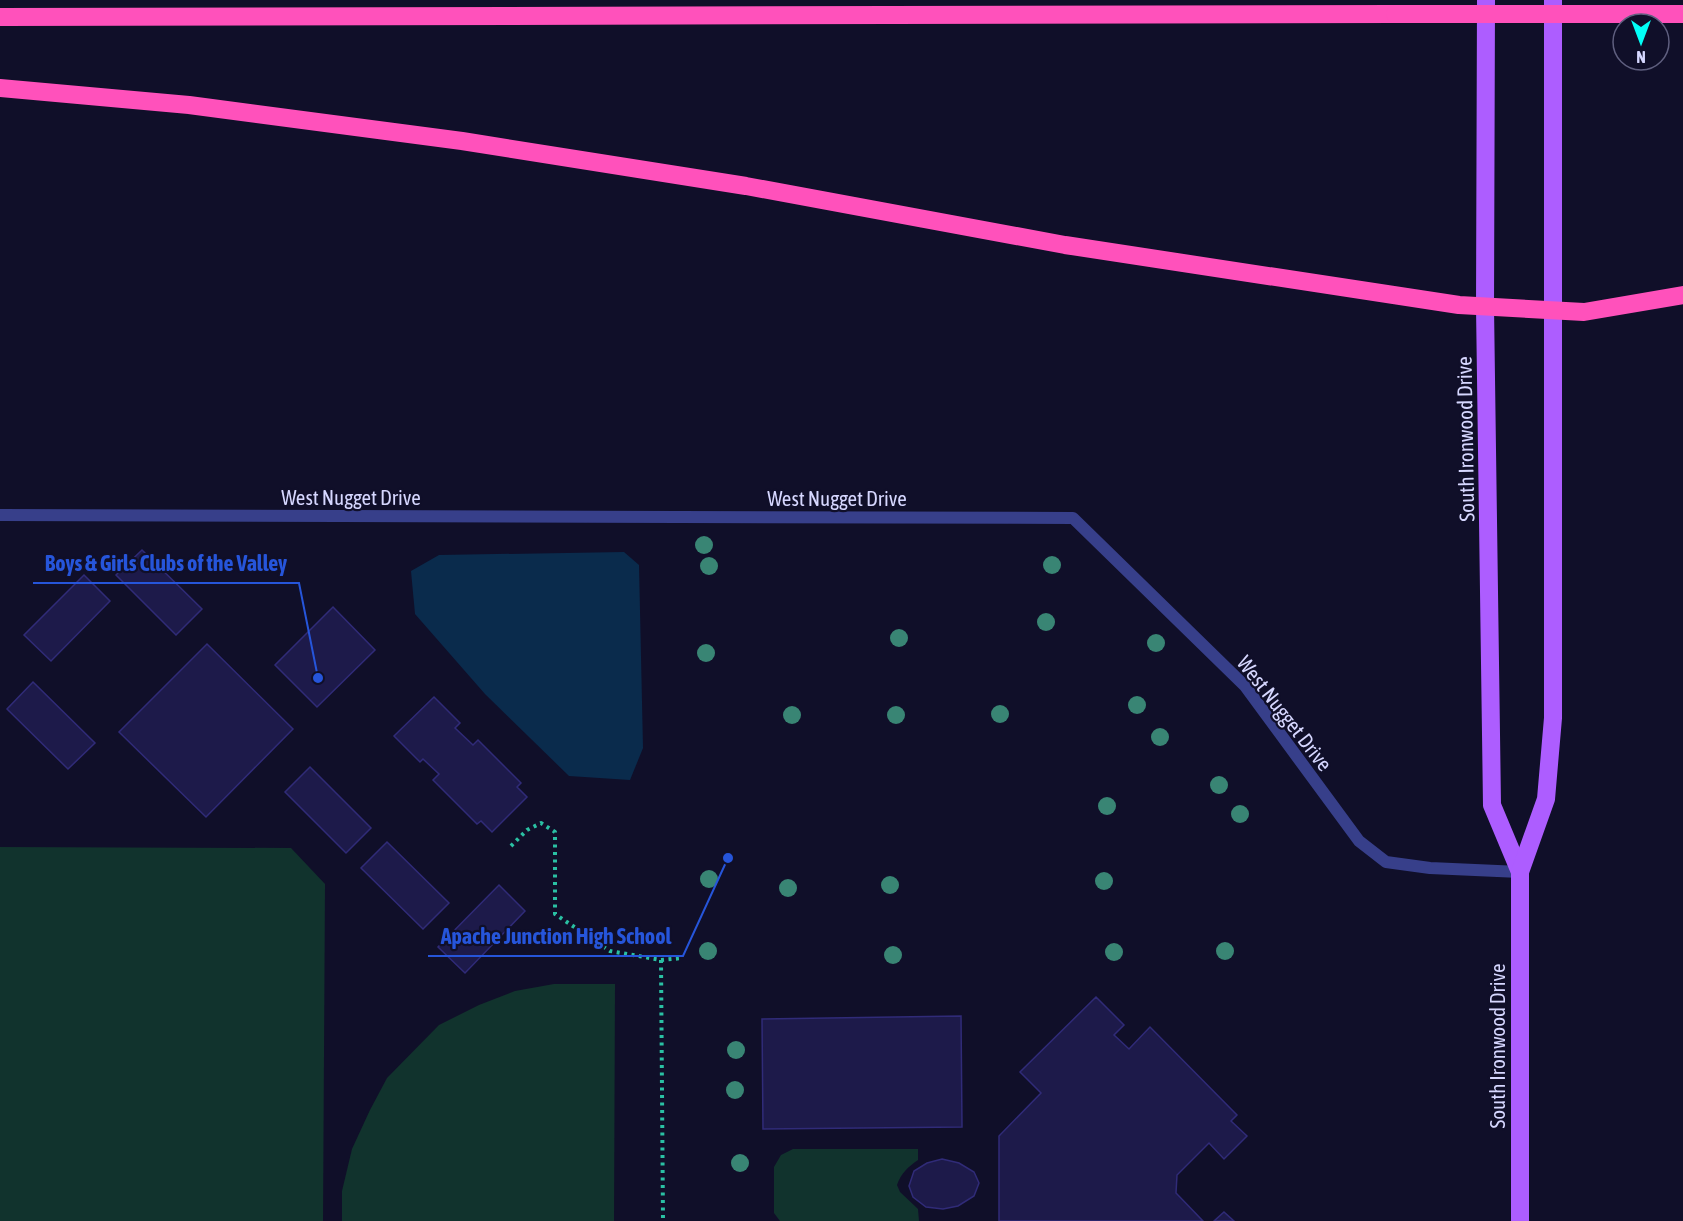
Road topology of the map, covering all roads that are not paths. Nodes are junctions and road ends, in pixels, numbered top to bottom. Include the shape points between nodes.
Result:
1 (1486, 0) edge
2 (1553, 0) edge
3 (1683, 14) edge
4 (0, 17) edge
5 (0, 88) edge
6 (1683, 295) edge
7 (1485, 307) junction
8 (1554, 311) junction
9 (0, 515) edge
10 (1520, 872) junction
11 (1520, 1221) edge

1 - 7 main road, South Ironwood Drive
2 - 8 main road, South Ironwood Drive
3 - 4 highway, bridge
5 - 7 highway via 189,105 462,141 746,186 1065,245
6 - 8 highway via 1584,312
7 - 8 highway
7 - 10 main road, South Ironwood Drive via 1492,805
8 - 10 main road, South Ironwood Drive via 1552,718 1546,799
9 - 10 lane, West Nugget Drive via 1073,518 1245,686 1359,841 1386,862
10 - 11 main road, South Ironwood Drive

